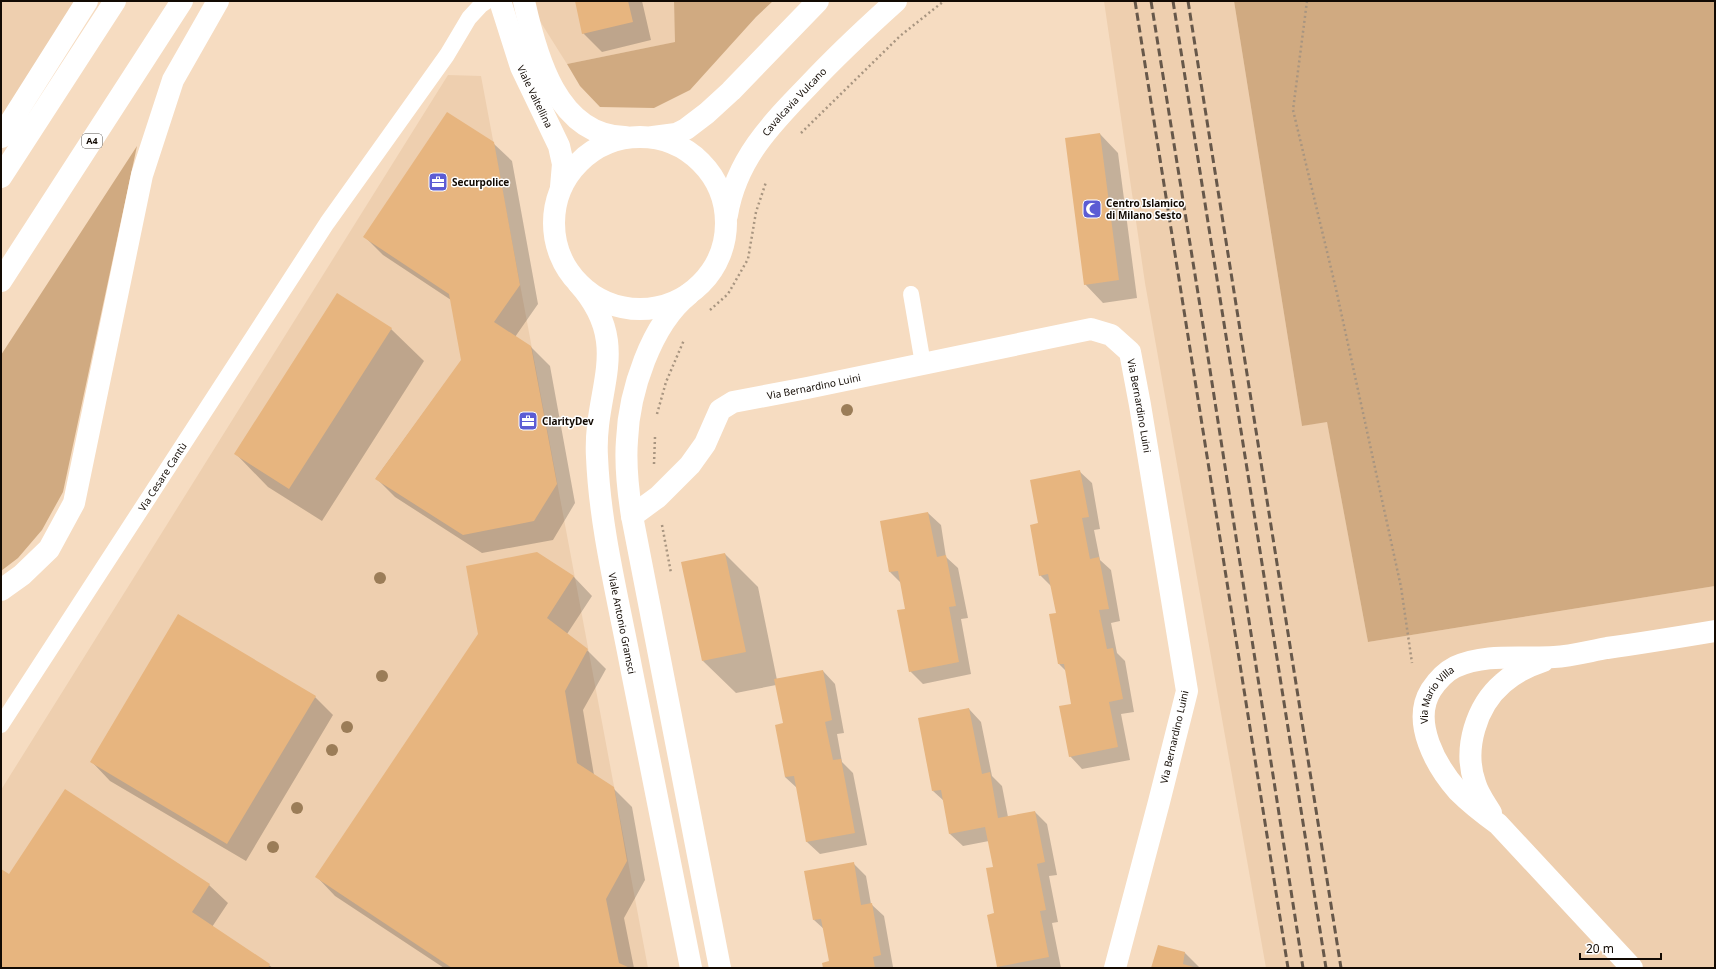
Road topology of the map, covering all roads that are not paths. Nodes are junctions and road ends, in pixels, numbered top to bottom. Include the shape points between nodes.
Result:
1 (87, 1) edge
2 (115, 1) edge
3 (182, 1) edge
4 (218, 1) edge
5 (487, 1) edge
6 (500, 1) edge
7 (524, 1) edge
8 (818, 1) edge
9 (896, 1) edge
10 (638, 137) junction
11 (1, 138) edge
12 (1, 177) edge
13 (560, 192) junction
14 (726, 224) junction
15 (1, 281) edge
16 (578, 283) junction
17 (689, 294) junction
18 (910, 294) dead end
19 (923, 364) junction
20 (632, 516) junction
21 (1, 590) edge
22 (1715, 631) edge
23 (1554, 657) junction
24 (1, 725) edge
25 (1498, 824) junction
26 (691, 968) edge
27 (720, 968) edge
28 (1115, 968) edge
29 (1632, 968) edge

1 - 11 main road
2 - 12 main road
3 - 15 main road, A4
4 - 21 main road via 173,80 142,175 74,503 49,549 22,575
5 - 24 lane, Via Cesare Cantù via 469,18 447,55 324,228
6 - 13 main road, Viale Valtellina via 521,67 562,156
7 - 10 main road, Viale Valtellina via 541,63 561,100 577,118 593,129 617,137
8 - 10 main road via 707,113 676,134
9 - 14 main road, Cavalcavia Vulcano via 856,37 762,136 752,150 736,184 730,199
10 - 13 main road via 606,144 585,156 571,171
10 - 14 main road via 666,140 691,153 703,164 721,193
13 - 16 main road via 554,214 555,241 562,262
14 - 17 main road via 724,244 716,263 704,281
16 - 17 main road via 600,300 632,309 663,306
16 - 26 main road, Viale Antonio Gramsci via 596,306 605,330 608,358 597,437 598,478 610,558
17 - 20 main road via 670,312 657,334 645,361 633,400 626,454
18 - 19 lane
19 - 20 main road, Via Bernardino Luini via 727,404 716,417 699,454 658,497
19 - 28 main road, Via Bernardino Luini via 1091,329 1111,335 1130,352 1187,691
20 - 27 main road
22 - 23 main road, Via Mario Villa
23 - 25 main road, Via Mario Villa via 1529,665 1502,683 1481,711 1476,723 1471,747 1474,783
23 - 25 main road, Via Mario Villa via 1476,660 1454,668 1438,680 1423,710 1424,729 1443,770 1458,790
25 - 29 main road, Via Mario Villa

